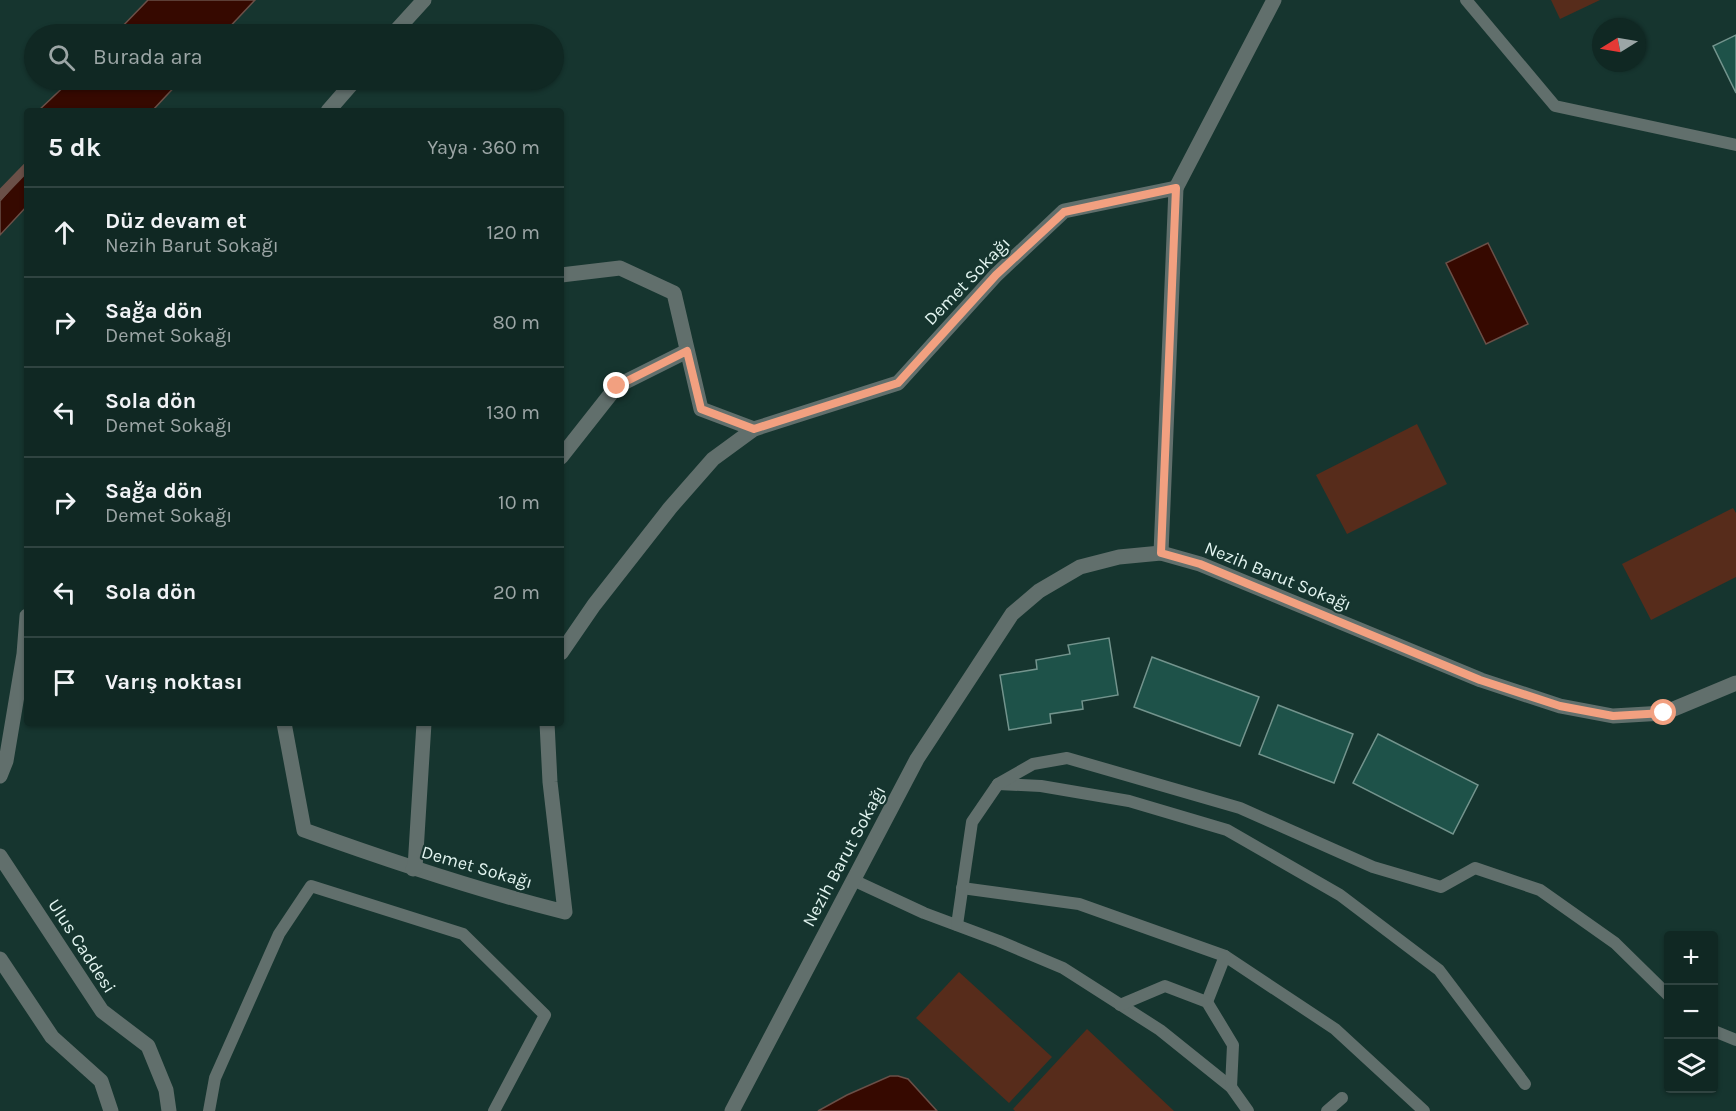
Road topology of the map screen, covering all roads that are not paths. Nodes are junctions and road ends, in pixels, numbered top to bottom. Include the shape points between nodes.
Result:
1 (424, 0) edge
2 (1274, 0) edge
3 (1466, 0) edge
4 (402, 24) edge
5 (346, 90) edge
6 (331, 108) edge
7 (1736, 145) edge
8 (1176, 188) junction
9 (564, 275) edge
10 (687, 351) junction
11 (754, 429) junction
12 (564, 453) edge
13 (1161, 553) junction
14 (564, 649) edge
15 (24, 654) edge
16 (1736, 683) edge
17 (285, 726) edge
18 (424, 726) edge
19 (547, 726) edge
20 (0, 776) edge
21 (998, 784) junction
22 (0, 856) edge
23 (413, 869) junction
24 (853, 880) junction
25 (962, 888) junction
26 (957, 925) junction
27 (1225, 956) junction
28 (0, 959) edge
29 (1664, 991) edge
30 (1207, 1002) junction
31 (1120, 1005) junction
32 (1718, 1033) edge
33 (1736, 1040) edge
34 (1525, 1084) dead end
35 (1231, 1087) junction
36 (1342, 1098) dead end
37 (111, 1111) edge
38 (169, 1111) edge
39 (209, 1111) edge
40 (494, 1111) edge
41 (732, 1111) edge
42 (1248, 1111) edge
43 (1327, 1111) edge
44 (1424, 1111) edge

1 - 4 street
2 - 8 street
3 - 7 lane via 1555,106
5 - 6 street
8 - 11 street, Demet Sokağı via 1064,212 996,275 898,383
8 - 13 street
9 - 10 street via 620,268 674,292
10 - 11 street via 701,409
10 - 12 street via 617,386
11 - 14 street, Demet Sokağı via 713,459 670,508
13 - 16 street, Nezih Barut Sokağı via 1200,564 1480,680 1560,706 1613,716 1664,713
13 - 24 street, Nezih Barut Sokağı via 1119,556 1080,567 1040,591 1012,614 917,759
15 - 20 street
17 - 23 street, Demet Sokağı via 304,830
18 - 23 street
19 - 23 street, Demet Sokağı via 565,912
21 - 25 lane via 972,822
21 - 29 lane via 1033,765 1067,758 1240,808 1373,867 1441,887 1475,868 1540,890 1615,943
21 - 34 lane via 1041,786 1129,801 1227,830 1340,895 1439,970
22 - 38 street, Ulus Caddesi via 102,1011 148,1046
24 - 26 lane
24 - 41 street, Nezih Barut Sokağı
25 - 26 lane
25 - 27 lane via 1079,904
26 - 31 lane via 1063,968
27 - 30 lane
27 - 44 lane via 1335,1029
28 - 37 street via 52,1037 101,1082
30 - 31 lane via 1165,986
30 - 35 lane via 1233,1045
31 - 35 lane via 1160,1030
32 - 33 lane
35 - 42 lane
36 - 43 lane
39 - 40 lane via 215,1078 279,934 311,886 463,934 545,1015

